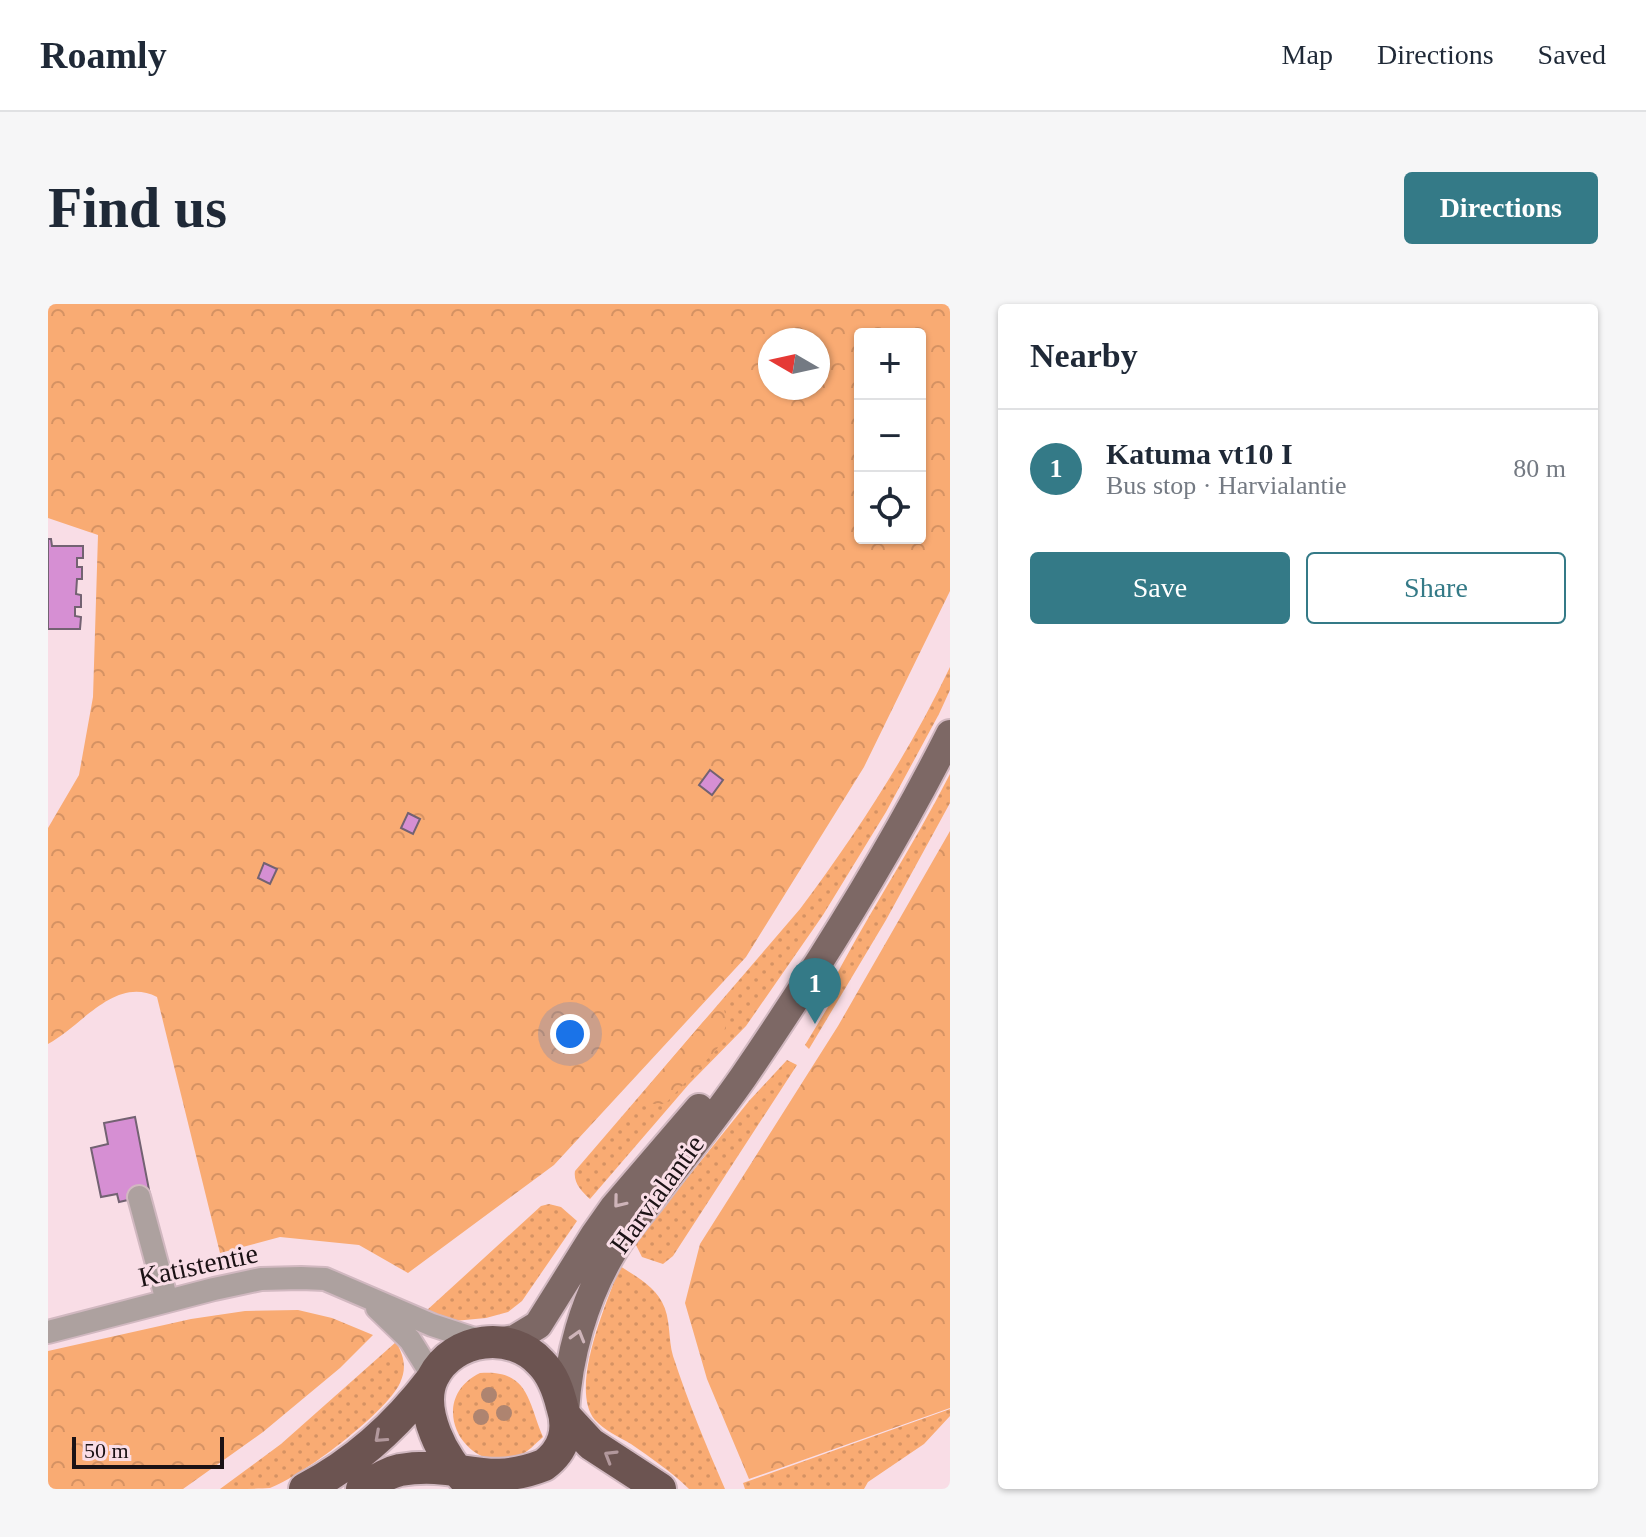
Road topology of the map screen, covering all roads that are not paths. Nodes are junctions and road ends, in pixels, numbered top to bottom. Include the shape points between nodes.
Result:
1 (950, 734) edge
2 (796, 995) junction
3 (139, 1197) dead end
4 (361, 1294) junction
5 (167, 1301) junction
6 (48, 1332) edge
7 (490, 1342) junction
8 (432, 1378) junction
9 (565, 1415) junction
10 (467, 1481) junction
11 (507, 1488) edge
12 (305, 1489) edge
13 (362, 1489) edge
14 (660, 1489) edge

1 - 2 main road, Harvialantie via 863,892
2 -> 7 main road, Harvialantie via 614,1207 538,1325 515,1339
9 -> 2 main road, Harvialantie via 579,1331 613,1251 726,1101
3 - 5 street
4 - 5 street, Katistentie via 325,1279 261,1279
4 - 7 street, Katistentie via 432,1325
4 - 8 street, Katistentie via 410,1340
5 - 6 street, Katistentie
7 - 8 highway via 458,1351
7 - 9 highway via 512,1344 540,1361 556,1386
8 - 10 highway via 433,1429 443,1454
8 -> 12 highway via 407,1411 362,1453
9 - 11 highway via 558,1452
14 -> 9 highway via 591,1444
10 - 11 highway
10 - 13 highway via 415,1469 385,1475

